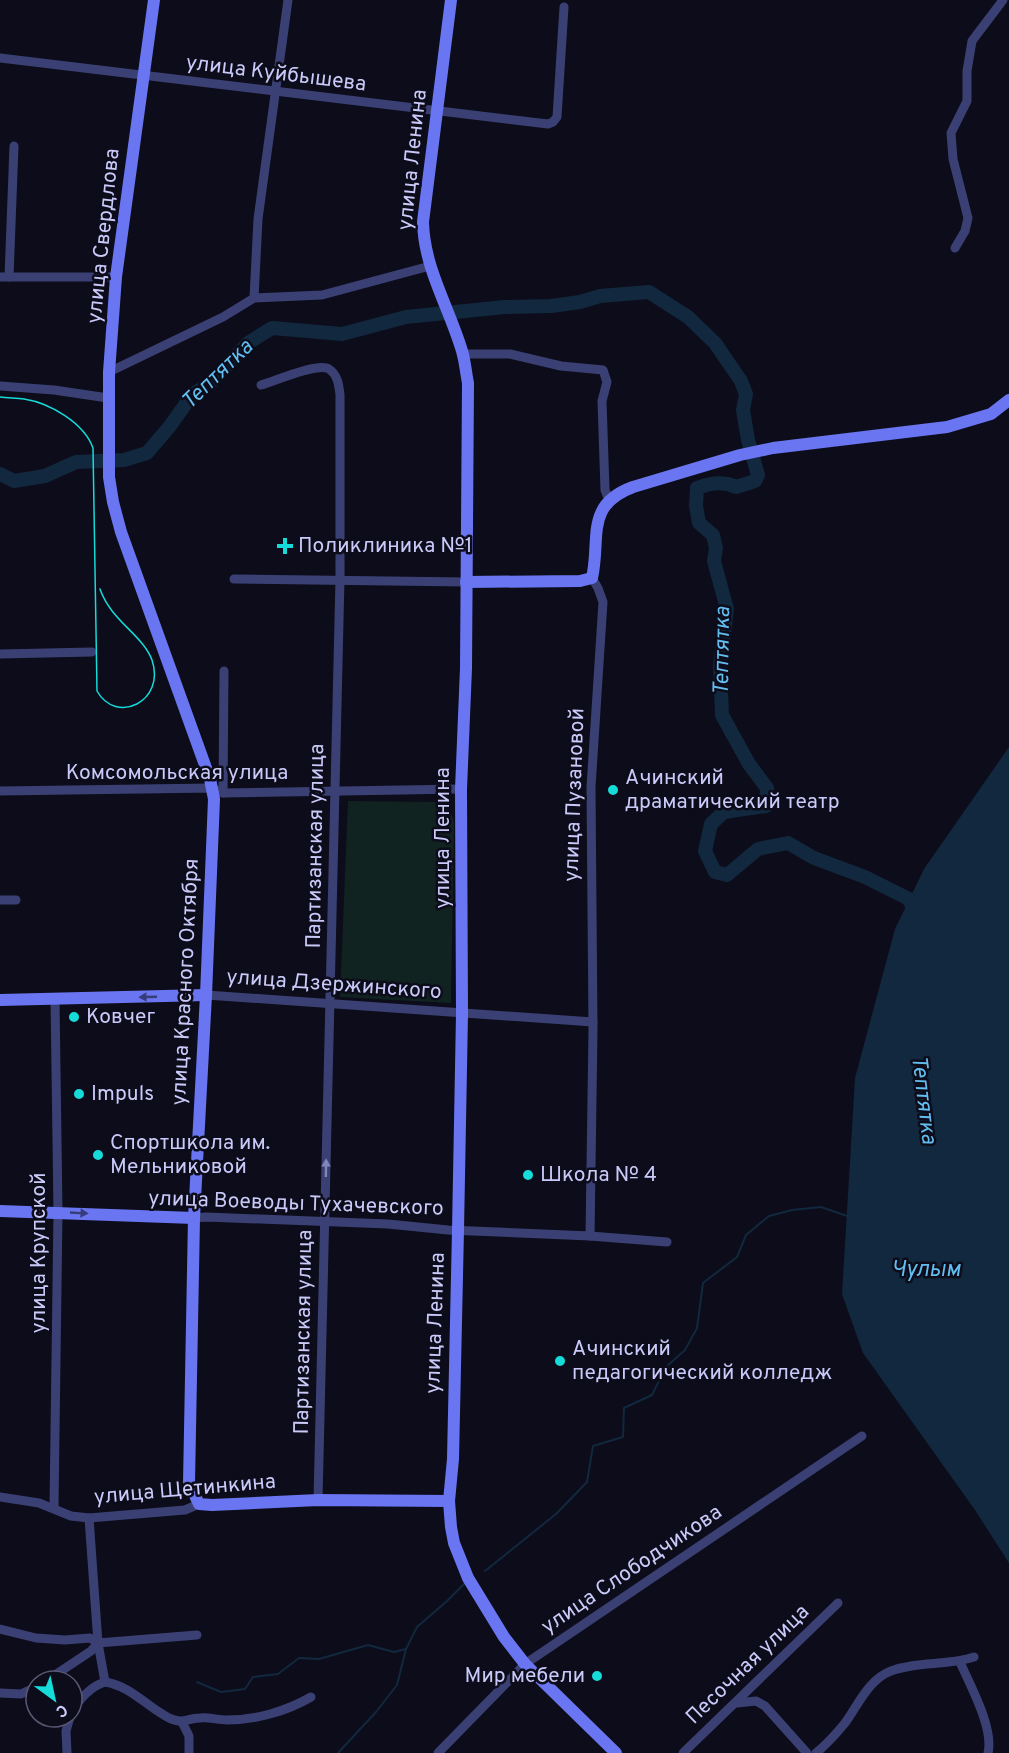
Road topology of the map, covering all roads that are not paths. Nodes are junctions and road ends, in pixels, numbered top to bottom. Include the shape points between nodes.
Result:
1 (154, 0) edge
2 (288, 0) edge
3 (451, 0) edge
4 (1003, 0) edge
5 (564, 7) dead end
6 (0, 58) edge
7 (142, 75) junction
8 (276, 93) junction
9 (436, 112) junction
10 (14, 146) dead end
11 (955, 248) dead end
12 (430, 266) junction
13 (5, 277) edge
14 (116, 277) junction
15 (254, 298) junction
16 (463, 354) junction
17 (109, 372) junction
18 (261, 385) dead end
19 (0, 386) edge
20 (108, 399) junction
21 (1009, 400) edge
22 (109, 477) joint
23 (609, 500) junction
24 (592, 578) junction
25 (234, 579) dead end
26 (340, 579) junction
27 (466, 582) junction
28 (92, 652) dead end
29 (0, 654) edge
30 (224, 671) dead end
31 (461, 789) junction
32 (0, 791) edge
33 (218, 791) junction
34 (335, 792) junction
35 (0, 900) edge
36 (16, 900) dead end
37 (206, 995) junction
38 (55, 999) junction
39 (0, 1000) edge
40 (330, 1004) junction
41 (462, 1014) junction
42 (593, 1022) junction
43 (0, 1211) edge
44 (58, 1212) junction
45 (194, 1218) junction
46 (325, 1220) junction
47 (458, 1230) junction
48 (590, 1236) junction
49 (667, 1242) dead end
50 (862, 1436) dead end
51 (0, 1497) edge
52 (318, 1500) junction
53 (449, 1501) junction
54 (199, 1504) junction
55 (54, 1507) junction
56 (89, 1518) junction
57 (838, 1602) dead end
58 (0, 1629) edge
59 (197, 1635) dead end
60 (98, 1643) junction
61 (974, 1657) dead end
62 (960, 1662) junction
63 (525, 1664) junction
64 (64, 1669) edge
65 (105, 1682) junction
66 (0, 1693) edge
67 (24, 1693) edge
68 (84, 1696) edge
69 (310, 1696) dead end
70 (735, 1704) junction
71 (182, 1722) junction
72 (67, 1729) edge
73 (67, 1753) edge
74 (189, 1753) edge
75 (438, 1753) edge
76 (616, 1753) edge
77 (683, 1753) edge
78 (807, 1753) edge
79 (816, 1753) edge
80 (988, 1753) edge

1 - 7 main road, улица Свердлова
2 - 8 street
3 - 9 main road, улица Ленина
4 - 11 street via 972,41 967,101 951,133 953,159 968,218
5 - 9 street, улица Куйбышева via 557,117 553,122
6 - 7 street, улица Куйбышева
7 - 8 street, улица Куйбышева
7 - 14 main road, улица Свердлова
8 - 9 street, улица Куйбышева
8 - 15 street via 258,219
9 - 12 main road, улица Ленина via 423,222
10 - 13 street
12 - 15 street via 322,295
12 - 16 main road, улица Ленина
13 - 14 street
14 - 17 main road, улица Свердлова
15 - 17 street
16 - 23 street via 510,354 561,366 603,370 607,382 602,401 605,490
16 - 27 main road, улица Ленина via 468,383
17 - 20 main road, улица Свердлова
18 - 26 street, Партизанская улица via 323,367 335,375 340,395
19 - 20 street
20 - 22 main road, улица Свердлова
21 - 23 main road via 991,414 948,427 740,455 633,487
22 - 33 main road, улица Красного Октября via 121,532
23 - 24 main road, улица Пузановой via 597,526
24 - 27 main road
24 - 42 street, улица Пузановой via 603,602 591,787
25 - 26 street
26 - 27 street
26 - 34 street, Партизанская улица
27 - 31 main road, улица Ленина
28 - 29 street
30 - 33 street
31 - 34 street, Комсомольская улица
31 - 41 main road, улица Ленина
32 - 33 street, Комсомольская улица
33 - 34 street, Комсомольская улица
33 - 37 main road, улица Красного Октября via 214,799
34 - 40 street, Партизанская улица
35 - 36 street
37 -> 38 main road, улица Дзержинского
37 - 40 street, улица Дзержинского
37 - 45 main road, улица Красного Октября
38 - 39 main road, улица Дзержинского
38 - 44 street, улица Крупской
40 - 41 street, улица Дзержинского
46 -> 40 street, Партизанская улица
41 - 42 street, улица Дзержинского
41 - 47 main road, улица Ленина
42 - 48 street, улица Пузановой
43 - 44 main road, улица Воеводы Тухачевского
44 -> 45 main road, улица Воеводы Тухачевского
44 - 55 street, улица Крупской
45 - 46 street, улица Воеводы Тухачевского
45 - 54 main road, улица Красного Октября via 189,1483
46 - 47 street, улица Воеводы Тухачевского
46 - 52 street, Партизанская улица
47 - 48 street, улица Воеводы Тухачевского
47 - 53 main road, улица Ленина
48 - 49 street, улица Воеводы Тухачевского
50 - 63 street, улица Слободчикова
51 - 55 street, улица Щетинкина
52 - 53 main road, улица Щетинкина
52 - 54 main road, улица Щетинкина
53 - 63 main road, улица Ленина via 454,1543 468,1578
54 - 56 street, улица Щетинкина via 185,1510
55 - 56 street, улица Щетинкина via 71,1516
56 - 60 street
57 - 70 street, Песочная улица
58 - 60 street via 36,1638 90,1638
59 - 60 street
60 - 64 street
60 - 65 street
61 - 62 street
62 - 79 street via 913,1665 884,1674
62 - 80 street via 988,1737
63 - 75 street, улица Слободчикова
63 - 76 main road, улица Ленина
65 - 68 street
65 - 71 street via 131,1691
66 - 67 street
69 - 71 street via 276,1712 233,1720 201,1717
70 - 77 street, Песочная улица
70 - 78 street via 749,1701 765,1706
71 - 74 street via 189,1736
72 - 73 street

